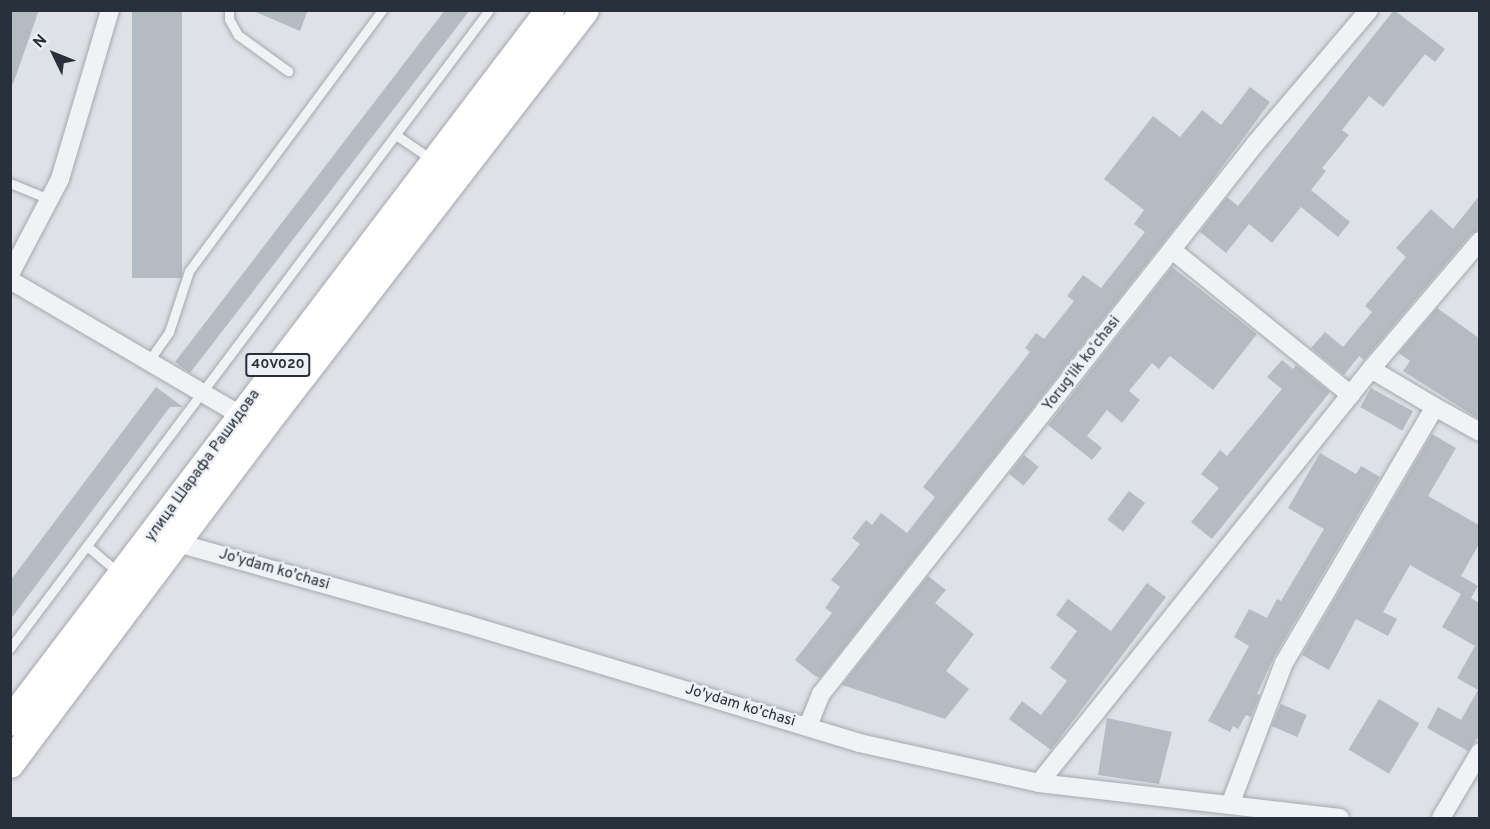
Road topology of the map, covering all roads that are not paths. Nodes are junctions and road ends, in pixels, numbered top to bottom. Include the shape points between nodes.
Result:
1 (110, 10) edge
2 (229, 10) edge
3 (382, 10) edge
4 (489, 10) edge
5 (550, 10) edge
6 (585, 10) edge
7 (1369, 10) edge
8 (288, 71) dead end
9 (396, 135) junction
10 (435, 162) junction
11 (10, 183) edge
12 (49, 200) junction
13 (1479, 241) edge
14 (1172, 250) junction
15 (10, 274) edge
16 (10, 280) edge
17 (148, 362) junction
18 (1371, 369) junction
19 (202, 395) junction
20 (1351, 395) junction
21 (1435, 407) junction
22 (240, 415) junction
23 (1479, 432) edge
24 (165, 539) junction
25 (87, 546) junction
26 (122, 576) junction
27 (10, 648) edge
28 (10, 723) edge
29 (808, 726) junction
30 (1479, 752) edge
31 (10, 764) edge
32 (1039, 783) junction
33 (1230, 805) junction
34 (1340, 819) edge
35 (1441, 819) edge

1 - 12 street via 60,179
2 - 8 lane via 229,19 238,35
3 - 17 lane via 189,271 169,332
4 - 9 lane
5 - 10 main road, улица Шарафа Рашидова / 40V020
6 - 24 main road
7 - 14 street, Yorugʻlik koʻchasi
9 - 10 lane
9 - 19 lane
10 - 22 main road, улица Шарафа Рашидова / 40V020
11 - 12 lane
12 - 15 street
13 - 18 street
14 - 20 street
14 - 29 street, Yorugʻlik koʻchasi via 821,694
16 - 17 street
17 - 19 street
18 - 20 street
18 - 21 street
19 - 22 street
19 - 25 lane
20 - 32 street
21 - 23 street
21 - 33 street via 1284,663
22 - 24 main road, улица Шарафа Рашидова / 40V020
24 - 26 main road, улица Шарафа Рашидова / 40V020
24 - 29 street, Jo'ydam ko'chasi
24 - 31 main road
25 - 26 lane
25 - 27 lane
26 - 28 main road, улица Шарафа Рашидова / 40V020
29 - 32 street, Jo'ydam ko'chasi via 859,742
30 - 35 street
32 - 33 street, Jo'ydam ko'chasi
33 - 34 street, Jo'ydam ko'chasi

